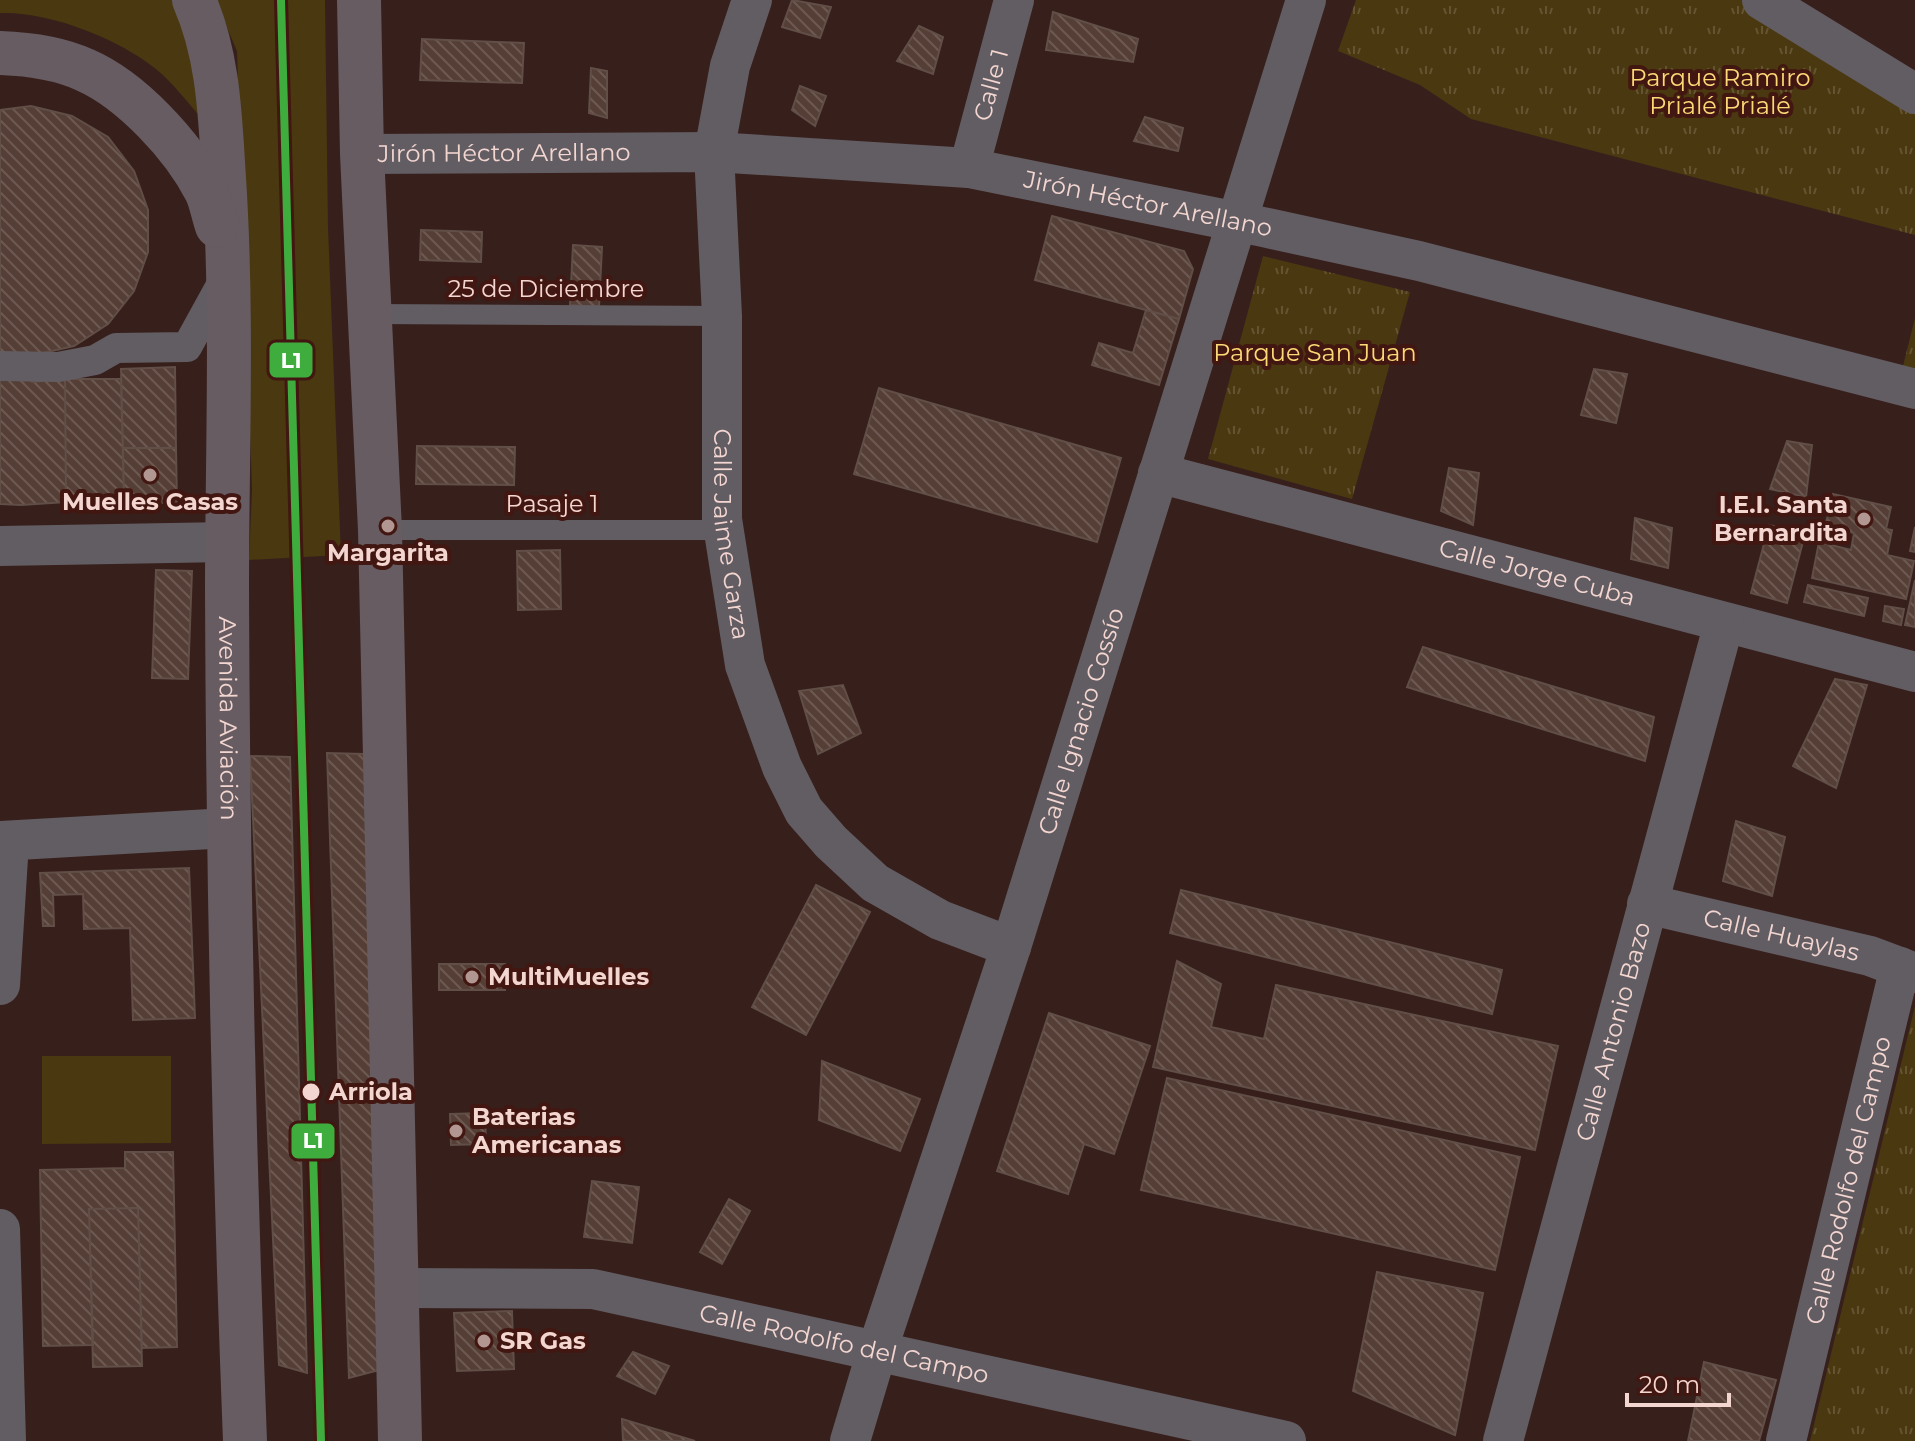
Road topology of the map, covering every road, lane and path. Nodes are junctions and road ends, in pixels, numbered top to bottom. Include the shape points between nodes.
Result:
1 (194, 0) edge
2 (359, 0) edge
3 (752, 0) edge
4 (1014, 0) edge
5 (1306, 0) edge
6 (1762, 0) edge
7 (0, 53) edge
8 (1915, 94) edge
9 (714, 152) junction
10 (362, 154) junction
11 (969, 168) junction
12 (1235, 222) junction
13 (230, 270) junction
14 (369, 314) junction
15 (722, 316) junction
16 (0, 366) edge
17 (1915, 389) edge
18 (1158, 473) junction
19 (380, 530) junction
20 (723, 530) junction
21 (227, 542) junction
22 (0, 546) edge
23 (1724, 623) junction
24 (1915, 672) edge
25 (228, 828) junction
26 (4, 841) edge
27 (1647, 904) junction
28 (1011, 947) junction
29 (1907, 970) edge
30 (0, 985) edge
31 (0, 1229) edge
32 (396, 1288) junction
33 (877, 1351) junction
34 (6, 1441) edge
35 (245, 1441) edge
36 (400, 1441) edge
37 (850, 1441) edge
38 (1286, 1441) edge
39 (1503, 1441) edge
40 (1786, 1441) edge

1 - 13 main road, Avenida Aviación via 216,71
2 - 10 main road
3 - 9 street, Calle Jaime Garza via 730,66
4 - 11 street, Calle 1
5 - 12 street, Calle Ignacio Cossío
6 - 8 street
7 - 13 main road via 28,54 85,70 132,100 171,138 206,192
9 - 10 street, Jirón Héctor Arellano
9 - 11 street, Jirón Héctor Arellano
9 - 15 street, Calle Jaime Garza
10 - 14 main road
11 - 12 street, Jirón Héctor Arellano
12 - 17 street, Jirón Héctor Arellano via 1419,261
12 - 18 street, Calle Ignacio Cossío
13 - 16 street via 187,347 116,348 95,360 58,367
13 - 21 main road, Avenida Aviación
14 - 15 lane, 25 de Diciembre
14 - 19 main road
15 - 20 street, Calle Jaime Garza
18 - 23 street, Calle Jorge Cuba
18 - 28 street, Calle Ignacio Cossío
19 - 20 lane, Pasaje 1
19 - 32 main road
20 - 28 street, Calle Jaime Garza via 745,665 804,811 875,883 940,920
21 - 22 street
21 - 25 main road, Avenida Aviación
23 - 24 street, Calle Jorge Cuba
23 - 27 street, Calle Antonio Bazo
25 - 26 street
25 - 35 main road, Avenida Aviación
26 - 30 street
27 - 29 street, Calle Huaylas via 1870,956
27 - 39 street, Calle Antonio Bazo
28 - 33 street, Calle Ignacio Cossío
29 - 40 street, Calle Rodolfo del Campo
31 - 34 street
32 - 33 street, Calle Rodolfo del Campo via 593,1289
32 - 36 main road
33 - 37 street, Calle Ignacio Cossío
33 - 38 street, Calle Rodolfo del Campo

